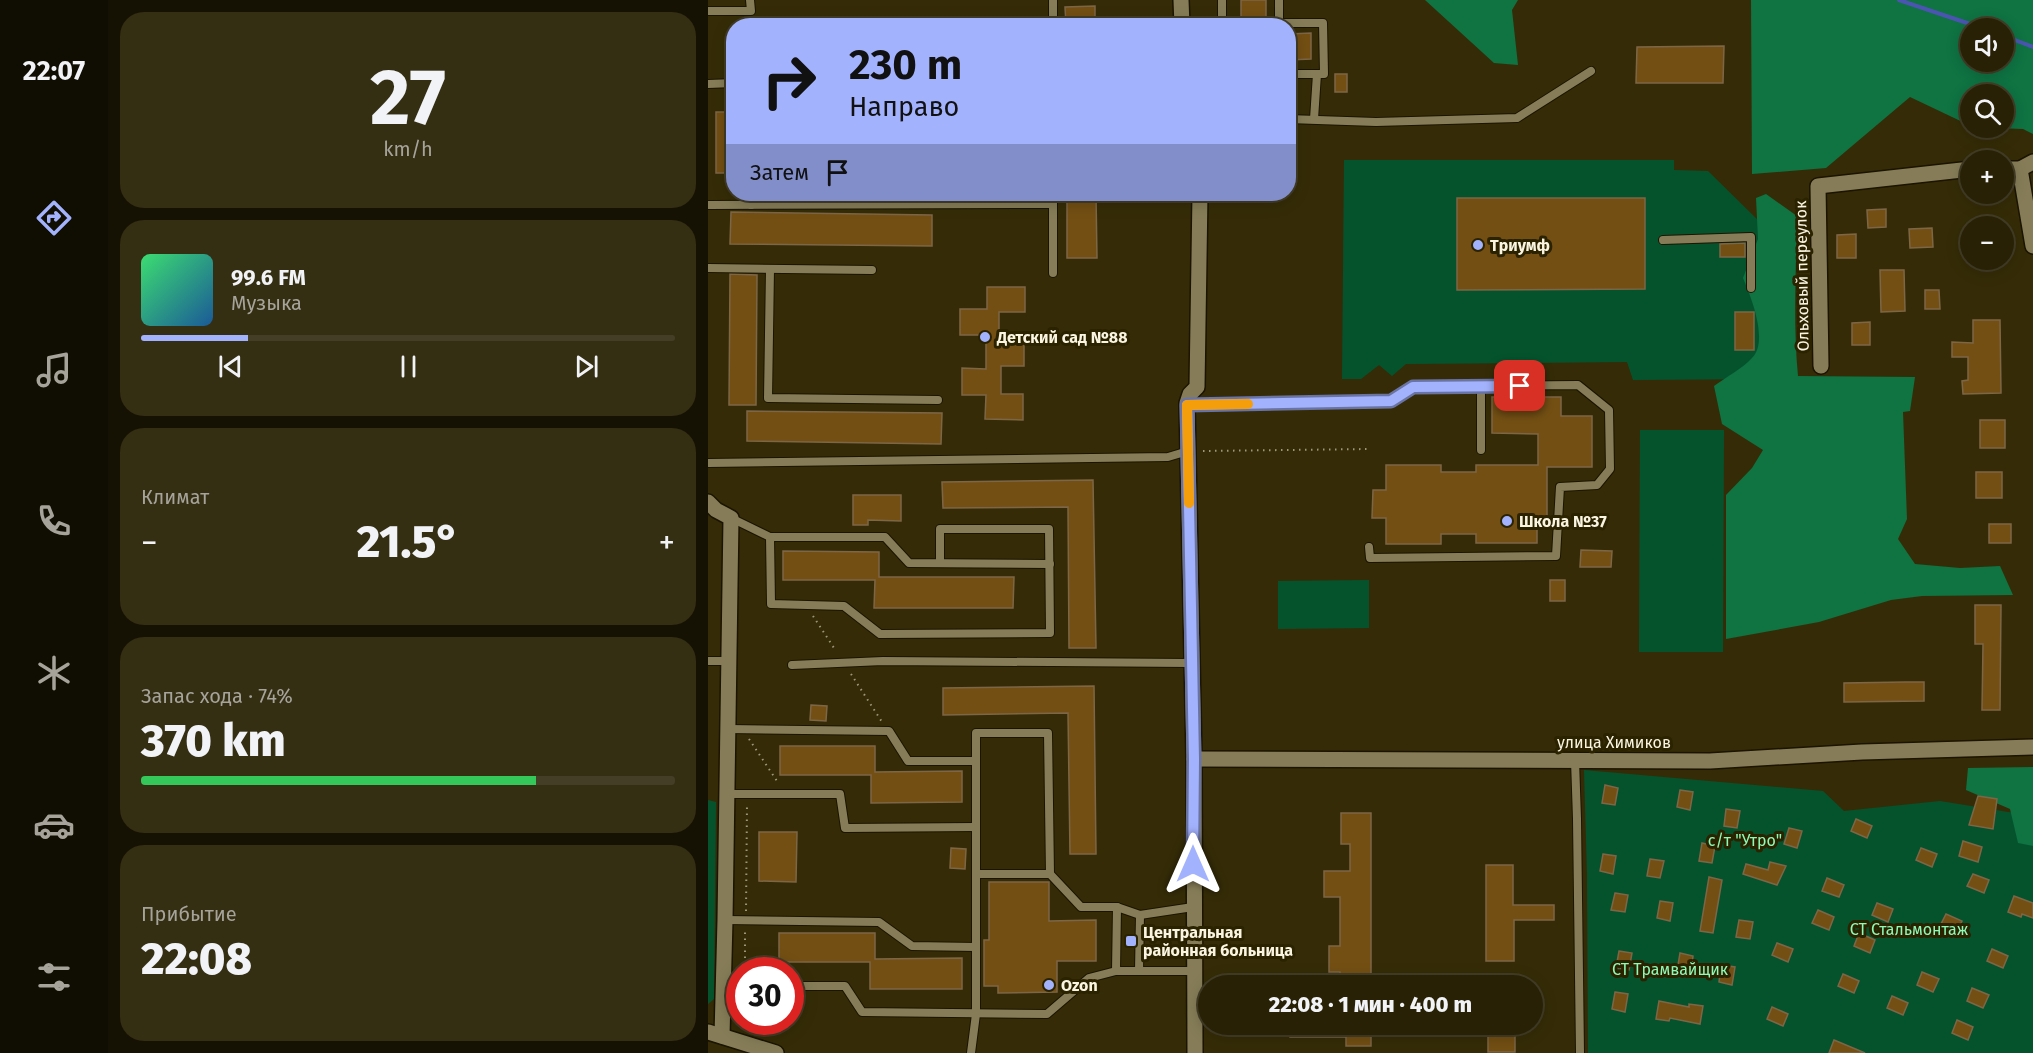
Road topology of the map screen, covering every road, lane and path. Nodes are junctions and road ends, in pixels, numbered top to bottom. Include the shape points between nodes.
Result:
1 (750, 0) edge
2 (1053, 0) edge
3 (1181, 0) edge
4 (1222, 0) edge
5 (1279, 0) edge
6 (708, 11) edge
7 (1053, 18) edge
8 (1182, 18) edge
9 (1222, 18) edge
10 (1279, 18) edge
11 (1296, 23) edge
12 (1591, 70) dead end
13 (1296, 74) edge
14 (1317, 74) junction
15 (708, 84) edge
16 (726, 84) edge
17 (1296, 119) edge
18 (1314, 119) junction
19 (2027, 165) edge
20 (1960, 170) edge
21 (751, 201) edge
22 (1200, 201) edge
23 (1053, 204) joint
24 (751, 205) junction
25 (708, 206) edge
26 (1663, 240) dead end
27 (2033, 246) edge
28 (708, 268) edge
29 (770, 268) junction
30 (872, 270) dead end
31 (1053, 273) dead end
32 (1751, 288) dead end
33 (1821, 366) dead end
34 (1481, 386) junction
35 (938, 400) dead end
36 (1187, 405) junction
37 (1370, 449) dead end
38 (1481, 450) dead end
39 (1188, 451) junction
40 (708, 463) edge
41 (708, 502) edge
42 (730, 518) junction
43 (770, 537) junction
44 (1369, 547) dead end
45 (940, 563) junction
46 (1050, 564) junction
47 (708, 661) edge
48 (729, 661) junction
49 (1191, 663) junction
50 (792, 665) dead end
51 (735, 729) junction
52 (2033, 747) edge
53 (1194, 759) junction
54 (1575, 760) junction
55 (976, 761) junction
56 (727, 794) junction
57 (747, 794) junction
58 (786, 794) junction
59 (976, 827) junction
60 (976, 874) junction
61 (1050, 874) junction
62 (1117, 907) junction
63 (1193, 907) junction
64 (1140, 915) junction
65 (725, 920) junction
66 (746, 920) junction
67 (976, 947) junction
68 (745, 957) edge
69 (1116, 971) junction
70 (1139, 971) junction
71 (1193, 971) junction
72 (804, 986) edge
73 (976, 1014) junction
74 (715, 1034) edge
75 (776, 1053) edge
76 (971, 1053) edge
77 (1195, 1053) edge
78 (1580, 1053) edge

1 - 6 lane via 750,11
2 - 7 lane
3 - 8 street
4 - 9 lane
5 - 10 lane
11 - 14 lane via 1323,23 1324,74
12 - 18 lane via 1517,118 1376,122
13 - 14 lane
14 - 18 lane
15 - 16 lane
17 - 18 lane
19 - 27 street
20 - 33 street, Ольховый переулок via 1818,186
21 - 24 lane
22 - 36 street via 1197,387
23 - 24 lane
23 - 31 lane
24 - 25 lane
26 - 32 lane via 1751,237
28 - 29 lane
29 - 30 lane
29 - 35 lane via 768,398
34 - 36 lane via 1413,387 1391,401
34 - 38 lane
34 - 44 lane via 1578,385 1609,411 1610,469 1597,485 1560,487 1556,556 1370,558
36 - 39 street
37 - 39 path
39 - 40 lane via 1168,457
39 - 49 street
41 - 42 street
42 - 43 lane
42 - 48 street
43 - 45 lane via 885,537 909,563
43 - 46 lane via 771,604 844,606 880,634 1050,633
45 - 46 lane
45 - 46 lane via 940,529 1049,529
47 - 48 lane
48 - 51 street
49 - 50 lane via 884,661
49 - 53 street
51 - 55 lane via 889,731 908,761
51 - 56 street
51 - 58 path
52 - 54 street, улица Химиков via 1710,760
53 - 54 street, улица Химиков
53 - 63 street
54 - 78 lane
55 - 59 lane
55 - 61 lane via 976,733 1048,733
56 - 57 lane
56 - 65 street
57 - 58 lane
57 - 66 path
58 - 59 lane via 840,794 845,828
59 - 60 lane
60 - 61 lane
60 - 67 lane
61 - 62 lane via 1081,907
62 - 64 lane
62 - 69 lane
63 - 64 lane
63 - 71 street
64 - 70 lane
65 - 66 lane
65 - 74 street
66 - 67 lane via 879,922 912,946
66 - 68 path
67 - 73 lane
69 - 70 lane
69 - 73 lane via 1089,978 1047,1014
70 - 71 lane
71 - 77 street
72 - 73 lane via 845,986 862,1012
73 - 76 lane
74 - 75 street

